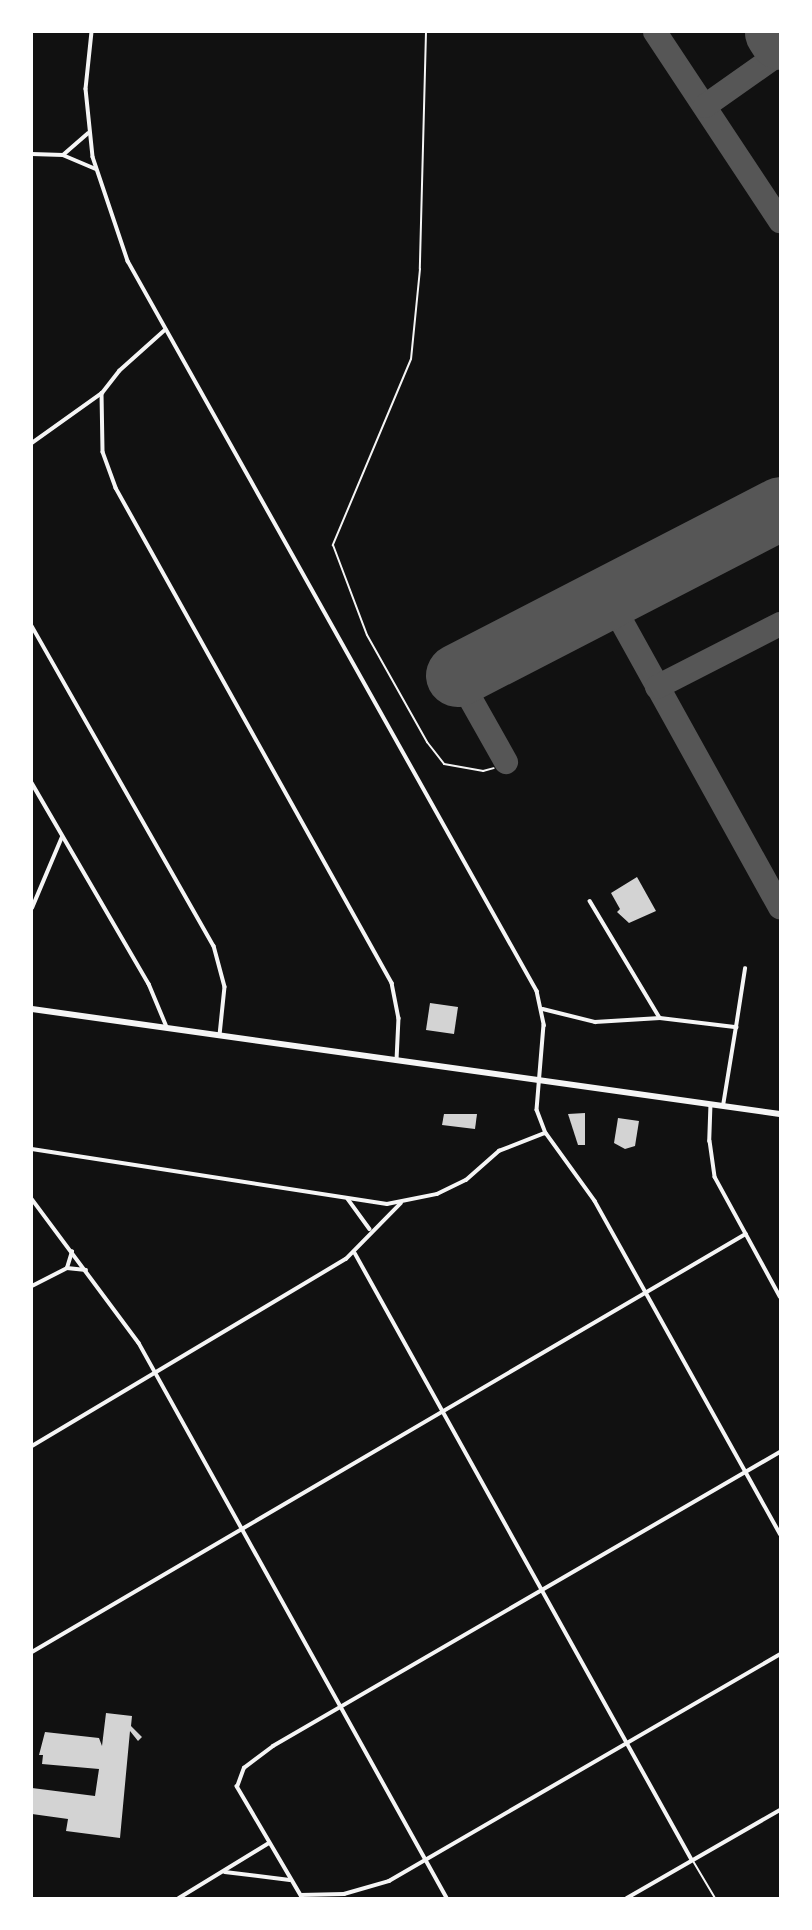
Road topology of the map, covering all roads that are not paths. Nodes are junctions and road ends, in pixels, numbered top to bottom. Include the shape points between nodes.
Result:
1 (92, 32) edge
2 (426, 32) edge
3 (89, 132) junction
4 (32, 154) edge
5 (63, 155) junction
6 (96, 169) junction
7 (165, 330) junction
8 (102, 393) junction
9 (32, 443) edge
10 (32, 626) edge
11 (494, 768) dead end
12 (32, 783) edge
13 (62, 836) junction
14 (32, 889) edge
15 (38, 891) junction
16 (590, 901) dead end
17 (32, 908) edge
18 (744, 969) dead end
19 (32, 1009) edge
20 (542, 1009) junction
21 (660, 1018) junction
22 (736, 1027) junction
23 (167, 1029) junction
24 (219, 1037) junction
25 (397, 1063) junction
26 (540, 1082) junction
27 (711, 1104) junction
28 (723, 1106) junction
29 (780, 1114) edge
30 (546, 1133) junction
31 (32, 1149) edge
32 (346, 1198) junction
33 (32, 1199) edge
34 (401, 1203) junction
35 (370, 1230) junction
36 (746, 1234) junction
37 (72, 1250) junction
38 (355, 1253) junction
39 (67, 1268) junction
40 (87, 1270) junction
41 (32, 1286) edge
42 (645, 1292) junction
43 (780, 1296) edge
44 (155, 1371) junction
45 (444, 1409) junction
46 (32, 1446) edge
47 (780, 1452) edge
48 (744, 1472) junction
49 (243, 1526) junction
50 (780, 1534) edge
51 (541, 1590) junction
52 (32, 1652) edge
53 (780, 1654) edge
54 (340, 1707) junction
55 (627, 1742) junction
56 (780, 1810) edge
57 (270, 1843) junction
58 (426, 1860) junction
59 (692, 1860) junction
60 (223, 1872) junction
61 (292, 1881) junction
62 (302, 1897) edge
63 (179, 1899) edge
64 (447, 1899) edge
65 (627, 1899) edge
66 (715, 1899) edge

1 - 3 street via 86,89
2 - 11 lane via 420,269 411,359 333,545 367,635 427,742 444,764 484,771
3 - 5 street
3 - 6 street
4 - 5 street
5 - 6 street
6 - 7 street via 128,261
7 - 8 street via 119,371
7 - 20 street via 537,991
8 - 9 street
8 - 25 street via 103,452 116,488 392,983 399,1018
10 - 24 street via 214,946 225,987
12 - 13 street
13 - 15 street
13 - 23 street via 149,984
14 - 15 street
15 - 17 street
16 - 21 street
18 - 22 street
19 - 23 main road
20 - 21 street via 595,1021
20 - 26 street
21 - 22 street
22 - 28 street
23 - 24 main road
24 - 25 main road
25 - 26 main road
26 - 27 main road
26 - 30 street via 537,1110
27 - 28 main road
27 - 36 street via 713,1168
28 - 29 main road
30 - 34 street via 499,1151 452,1187
30 - 42 street via 578,1174
31 - 32 street
32 - 34 street
32 - 35 street
33 - 37 street
34 - 35 street
35 - 38 street
36 - 42 street
36 - 43 street
37 - 39 street
37 - 40 street
38 - 44 street
38 - 45 street
39 - 40 street
39 - 41 street
40 - 44 street
42 - 45 street
42 - 48 street
44 - 46 street
44 - 49 street
45 - 49 street
45 - 51 street
47 - 48 street
48 - 50 street
48 - 51 street
49 - 52 street
49 - 54 street
51 - 54 street
51 - 55 street
53 - 55 street
54 - 57 street via 256,1757 238,1773 237,1787
54 - 58 street
55 - 58 street
55 - 59 street
56 - 59 street
57 - 60 street
57 - 61 street
58 - 62 street via 370,1889
58 - 64 street
59 - 65 street
59 - 66 lane
60 - 61 street
60 - 63 street
61 - 62 street

